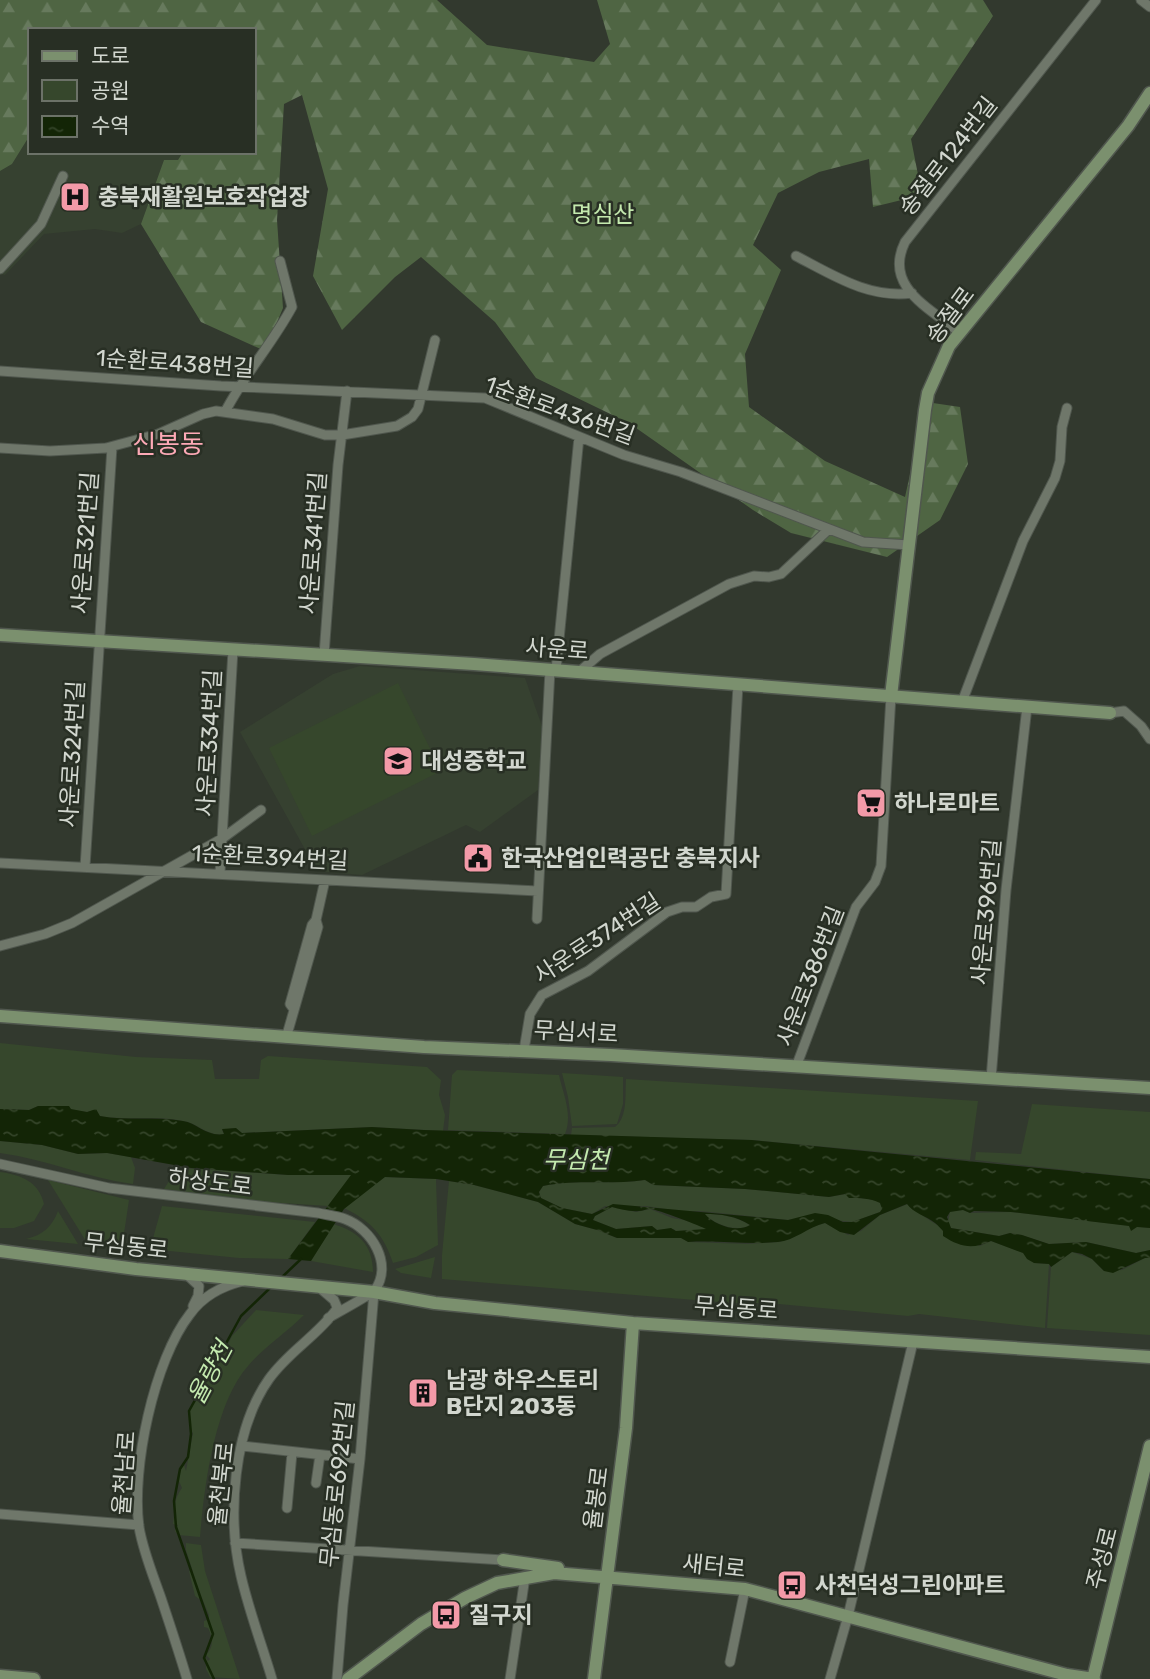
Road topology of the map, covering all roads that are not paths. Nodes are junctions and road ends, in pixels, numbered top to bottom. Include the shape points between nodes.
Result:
1 (1096, 0) edge
2 (1142, 0) edge
3 (1150, 7) edge
4 (1150, 93) edge
5 (63, 176) dead end
6 (796, 256) dead end
7 (280, 261) dead end
8 (0, 269) edge
9 (912, 293) junction
10 (960, 333) junction
11 (435, 340) dead end
12 (0, 371) edge
13 (239, 387) junction
14 (348, 391) junction
15 (422, 395) junction
16 (1067, 408) dead end
17 (225, 412) junction
18 (342, 435) junction
19 (579, 437) junction
20 (112, 447) junction
21 (0, 448) edge
22 (829, 529) junction
23 (909, 545) junction
24 (0, 635) edge
25 (97, 642) junction
26 (233, 650) junction
27 (324, 655) junction
28 (553, 670) junction
29 (579, 672) junction
30 (738, 685) junction
31 (891, 696) junction
32 (962, 702) junction
33 (1027, 706) junction
34 (1110, 713) joint
35 (1150, 739) edge
36 (261, 810) dead end
37 (223, 838) junction
38 (0, 863) edge
39 (85, 867) junction
40 (164, 871) junction
41 (220, 873) junction
42 (325, 880) junction
43 (538, 891) junction
44 (537, 919) dead end
45 (0, 946) edge
46 (0, 1016) edge
47 (286, 1038) junction
48 (524, 1050) junction
49 (796, 1067) junction
50 (991, 1079) junction
51 (1150, 1088) edge
52 (0, 1164) edge
53 (0, 1251) edge
54 (186, 1274) junction
55 (247, 1280) junction
56 (320, 1288) junction
57 (374, 1292) junction
58 (190, 1314) junction
59 (328, 1318) junction
60 (634, 1322) junction
61 (913, 1342) junction
62 (1150, 1357) edge
63 (242, 1446) junction
64 (1150, 1446) edge
65 (292, 1453) junction
66 (320, 1455) junction
67 (360, 1459) junction
68 (317, 1483) dead end
69 (286, 1508) dead end
70 (0, 1514) edge
71 (139, 1524) junction
72 (235, 1543) junction
73 (350, 1551) junction
74 (503, 1560) junction
75 (592, 1575) junction
76 (525, 1577) junction
77 (607, 1577) junction
78 (502, 1581) junction
79 (745, 1589) junction
80 (848, 1616) junction
81 (730, 1662) dead end
82 (0, 1676) edge
83 (34, 1679) edge
84 (187, 1679) edge
85 (272, 1679) edge
86 (337, 1679) edge
87 (348, 1679) edge
88 (510, 1679) edge
89 (594, 1679) edge
90 (830, 1679) edge
91 (1094, 1679) edge

1 - 9 street, 송절로124번길 via 905,243 898,265 903,283
2 - 3 street
4 - 10 street, 송절로
5 - 8 street via 34,235
6 - 9 street via 860,288 893,295
7 - 13 street via 292,307
9 - 10 street, 송절로124번길
10 - 23 street, 송절로 via 949,346 928,393
11 - 15 street
12 - 13 street, 1순환로438번길
13 - 14 street, 1순환로438번길
13 - 17 street
14 - 15 street, 1순환로436번길
14 - 18 street
15 - 18 street via 418,409 405,423
15 - 19 street, 1순환로436번길 via 485,398
16 - 32 street via 1055,478 1023,541
17 - 18 street
17 - 20 street via 203,414
18 - 27 street, 사운로341번길
19 - 22 street, 1순환로436번길
19 - 28 street
20 - 21 street
20 - 25 street, 사운로321번길
22 - 23 street, 1순환로436번길 via 863,542
22 - 29 street via 781,574 729,584 600,654
23 - 31 street, 송절로
24 - 25 street, 사운로
25 - 26 street, 사운로
25 - 39 street, 사운로324번길
26 - 27 street, 사운로
26 - 37 street, 사운로334번길
27 - 28 street, 사운로
28 - 29 street, 사운로
28 - 43 street
29 - 30 street, 사운로
30 - 31 street, 사운로
30 - 48 street, 사운로374번길 via 726,894 711,897 696,908 682,906 667,912 588,971 541,995 530,1014
31 - 32 street, 사운로
31 - 49 street, 사운로386번길 via 881,866 856,907
32 - 33 street, 사운로
33 - 34 street, 사운로
33 - 50 street, 사운로396번길
34 - 35 street via 1124,711
36 - 37 street, 사운로334번길
37 - 40 street
37 - 41 street, 사운로334번길
38 - 39 street, 1순환로394번길
39 - 40 street, 1순환로394번길
40 - 41 street, 1순환로394번길
40 - 45 street via 72,923
41 - 42 street, 1순환로394번길
42 - 43 street, 1순환로394번길
42 - 47 street via 318,927
43 - 44 street
46 - 47 street, 무심서로
47 - 48 street, 무심서로
48 - 49 street, 무심서로
49 - 50 street, 무심서로
50 - 51 street, 무심서로
52 - 57 street, 하상도로 via 109,1188 345,1219 359,1227 379,1251 382,1275
53 - 54 street, 무심동로
54 - 55 street, 무심동로
54 - 58 street via 199,1286
55 - 56 street, 무심동로
55 - 58 street via 214,1292
56 - 57 street, 무심동로
56 - 59 street via 337,1307
57 - 59 street, 율천북로
57 - 60 street, 무심동로 via 435,1303
57 - 67 street, 무심동로692번길
58 - 71 street, 율천남로 via 170,1346 142,1443
59 - 63 street, 율천북로 via 288,1354 268,1381 251,1411
60 - 61 street, 무심동로
60 - 77 street, 율봉로
61 - 62 street, 무심동로
61 - 80 street
63 - 65 street
63 - 72 street, 율천북로 via 235,1494
64 - 91 street, 주성로
65 - 66 street
65 - 69 street
66 - 67 street
66 - 68 street
67 - 73 street, 무심동로692번길
70 - 71 street
71 - 84 street, 율천남로
72 - 73 street
72 - 85 street, 율천북로 via 240,1576
73 - 74 street
73 - 86 street, 무심동로692번길
74 - 75 street
74 - 78 street via 512,1570
75 - 76 street, 새터로
75 - 77 street, 새터로
76 - 78 street, 새터로
76 - 88 street
77 - 79 street, 새터로
77 - 89 street, 율봉로
78 - 87 street, 새터로 via 421,1624
79 - 80 street, 새터로
79 - 81 street
80 - 90 street
80 - 91 street, 새터로
82 - 83 street

